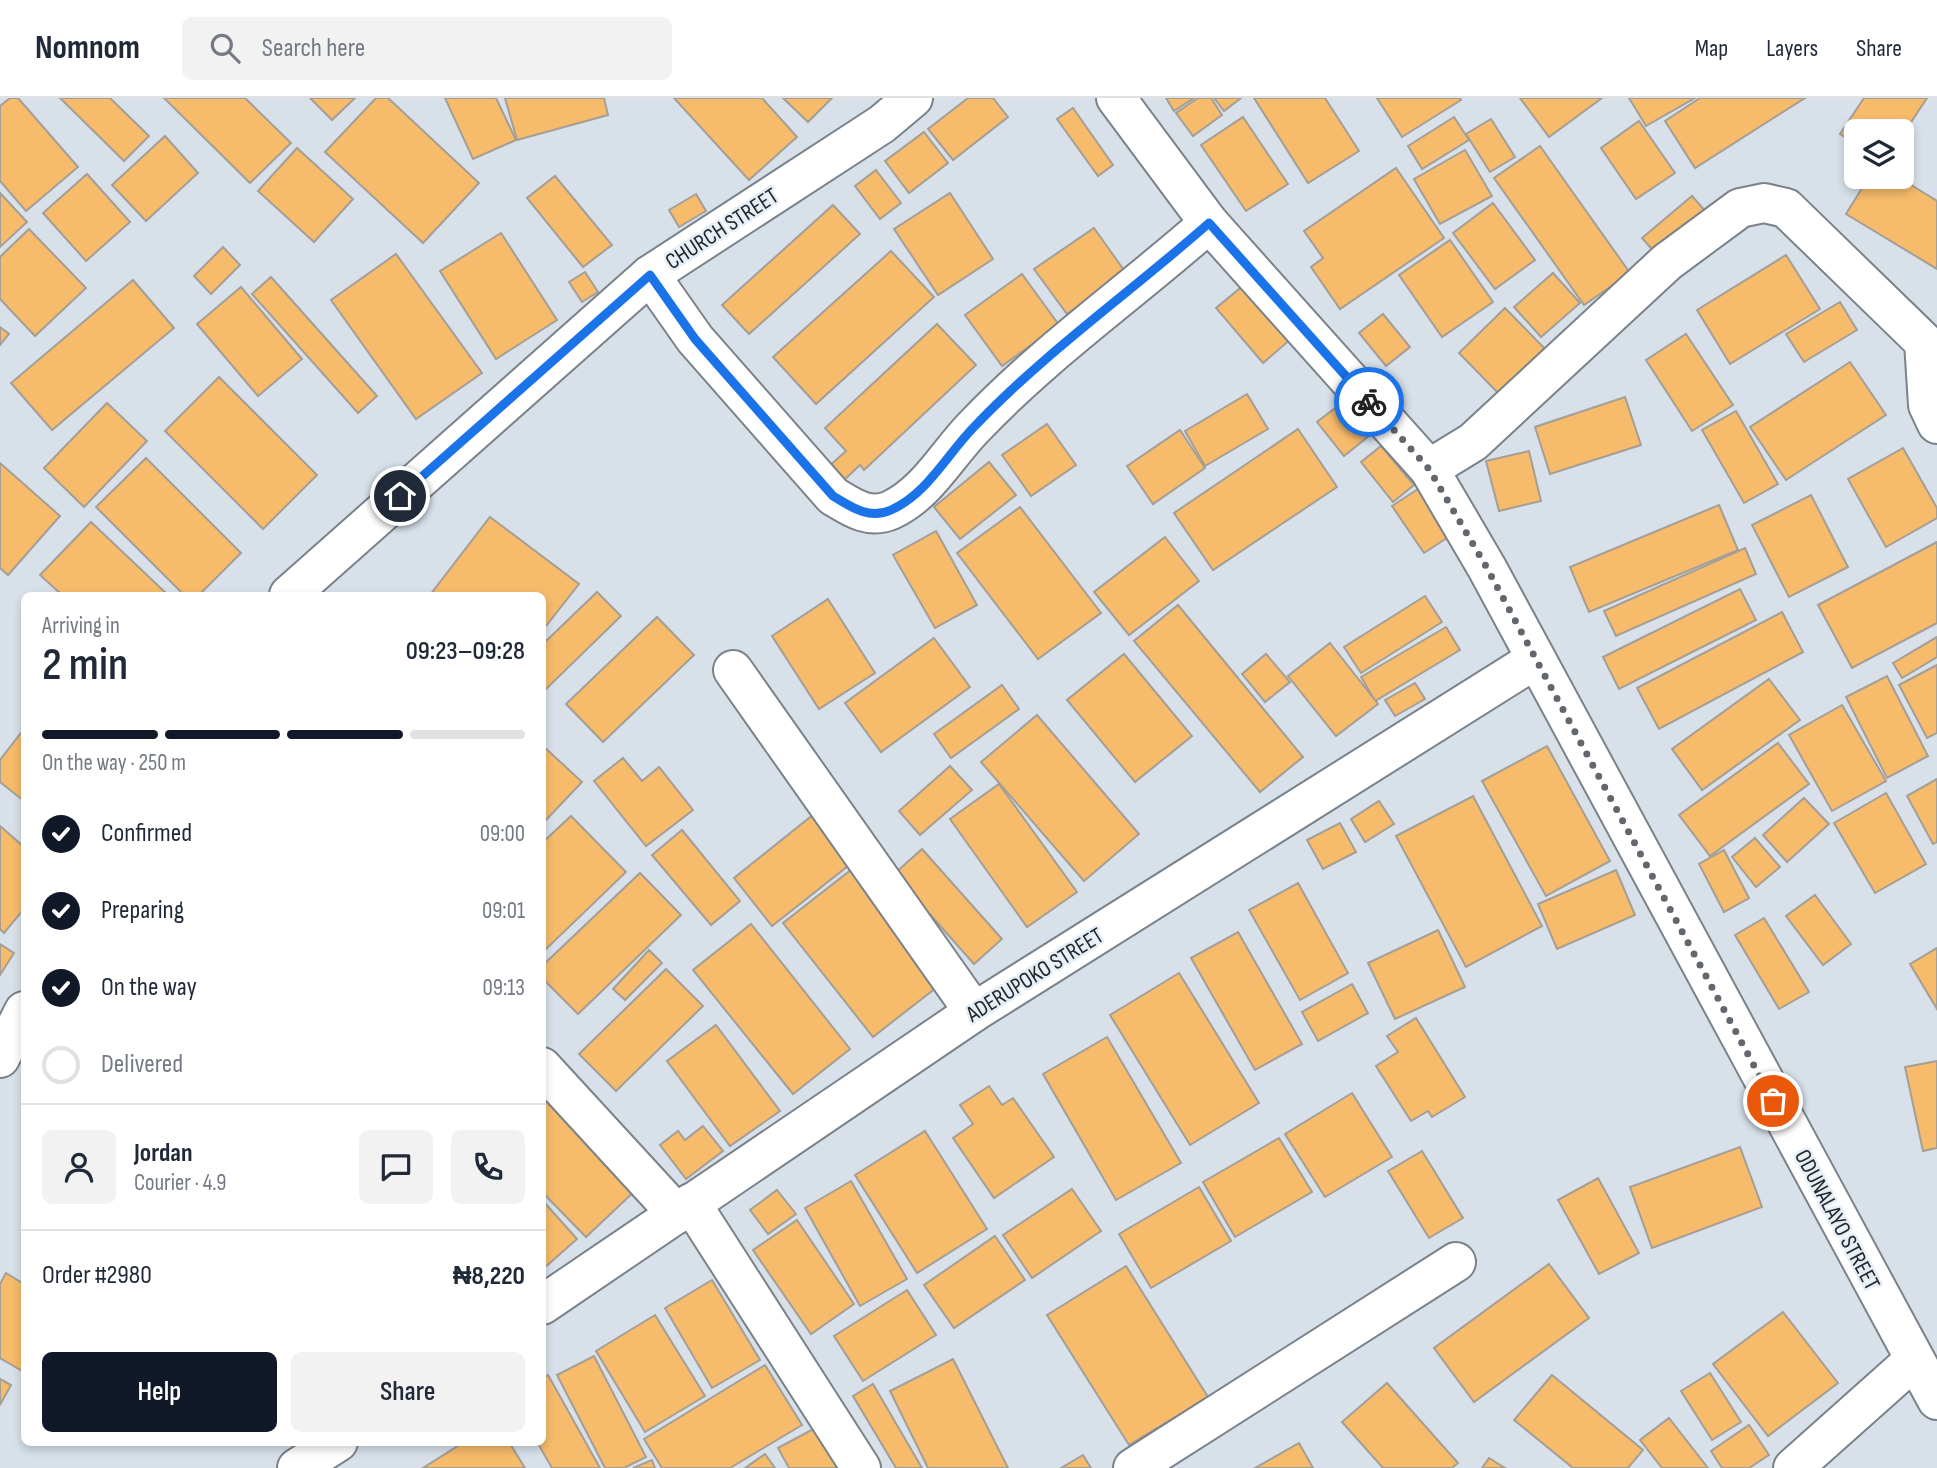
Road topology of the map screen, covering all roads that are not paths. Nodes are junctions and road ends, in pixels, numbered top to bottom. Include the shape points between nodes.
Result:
1 (914, 98) edge
2 (1116, 98) edge
3 (1209, 223) junction
4 (650, 275) junction
5 (1931, 335) edge
6 (1937, 424) edge
7 (1429, 469) junction
8 (292, 592) edge
9 (1536, 659) junction
10 (733, 670) dead end
11 (974, 1012) junction
12 (21, 1017) edge
13 (0, 1058) edge
14 (546, 1071) edge
15 (684, 1208) junction
16 (1456, 1262) dead end
17 (546, 1302) edge
18 (1913, 1361) junction
19 (1937, 1400) edge
20 (333, 1446) edge
21 (341, 1446) edge
22 (297, 1468) edge
23 (355, 1468) edge
24 (861, 1468) edge
25 (1133, 1468) edge
26 (1793, 1468) edge

1 - 4 street, CHURCH STREET via 715,236
2 - 3 street, ODUNALAYO STREET
3 - 4 street via 1036,368 973,428 913,498 888,512 861,513 833,496 695,339
3 - 7 street, ODUNALAYO STREET
4 - 8 street, CHURCH STREET
5 - 6 street via 1928,405
5 - 7 street via 1786,208 1764,203 1740,208 1667,262 1473,442
7 - 9 street, ODUNALAYO STREET
9 - 11 street, ADERUPOKO STREET
9 - 18 street, ODUNALAYO STREET
10 - 11 street
11 - 15 street, ADERUPOKO STREET
12 - 13 street
14 - 15 street
15 - 17 street, ADERUPOKO STREET
15 - 24 street
16 - 25 street
18 - 19 street, ODUNALAYO STREET
18 - 26 street
20 - 22 street
21 - 23 street

